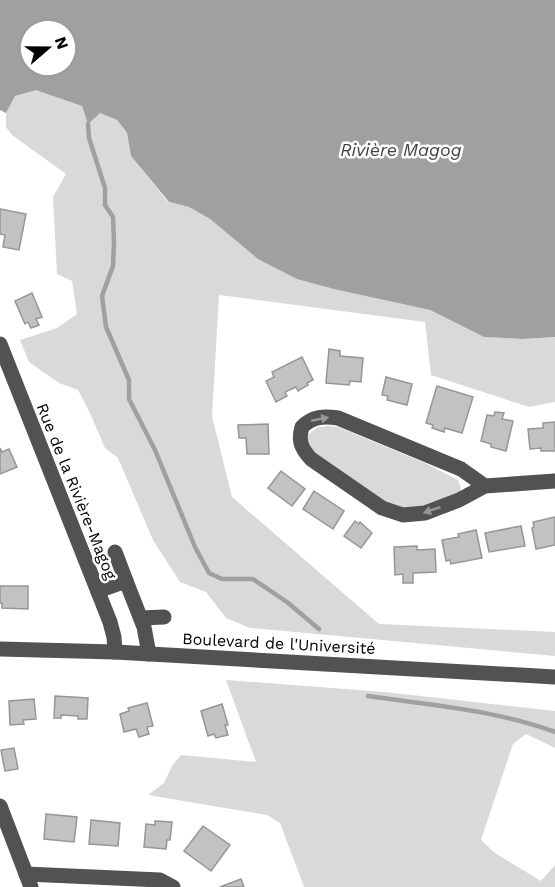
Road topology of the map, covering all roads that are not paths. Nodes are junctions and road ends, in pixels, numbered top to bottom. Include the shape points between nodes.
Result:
1 (0, 344) edge
2 (555, 481) edge
3 (485, 486) junction
4 (115, 552) dead end
5 (126, 581) junction
6 (98, 591) junction
7 (164, 616) dead end
8 (141, 618) junction
9 (0, 649) edge
10 (115, 652) junction
11 (148, 654) junction
12 (555, 677) edge
13 (0, 807) edge
14 (28, 881) edge
15 (173, 887) edge

1 - 6 street, Rue de la Rivière-Magog
2 - 3 street
3 -> 3 street via 425,513 392,513 311,459 300,442 302,427 315,418 338,418 461,469
4 - 5 street
5 - 6 street
5 - 8 street
6 - 10 street, Rue de la Rivière-Magog via 112,628
7 - 8 street
8 - 11 street
9 - 10 street, Boulevard de l'Université
10 - 11 street, Boulevard de l'Université
11 - 12 street, Boulevard de l'Université
13 - 14 street
14 - 15 street via 160,880

